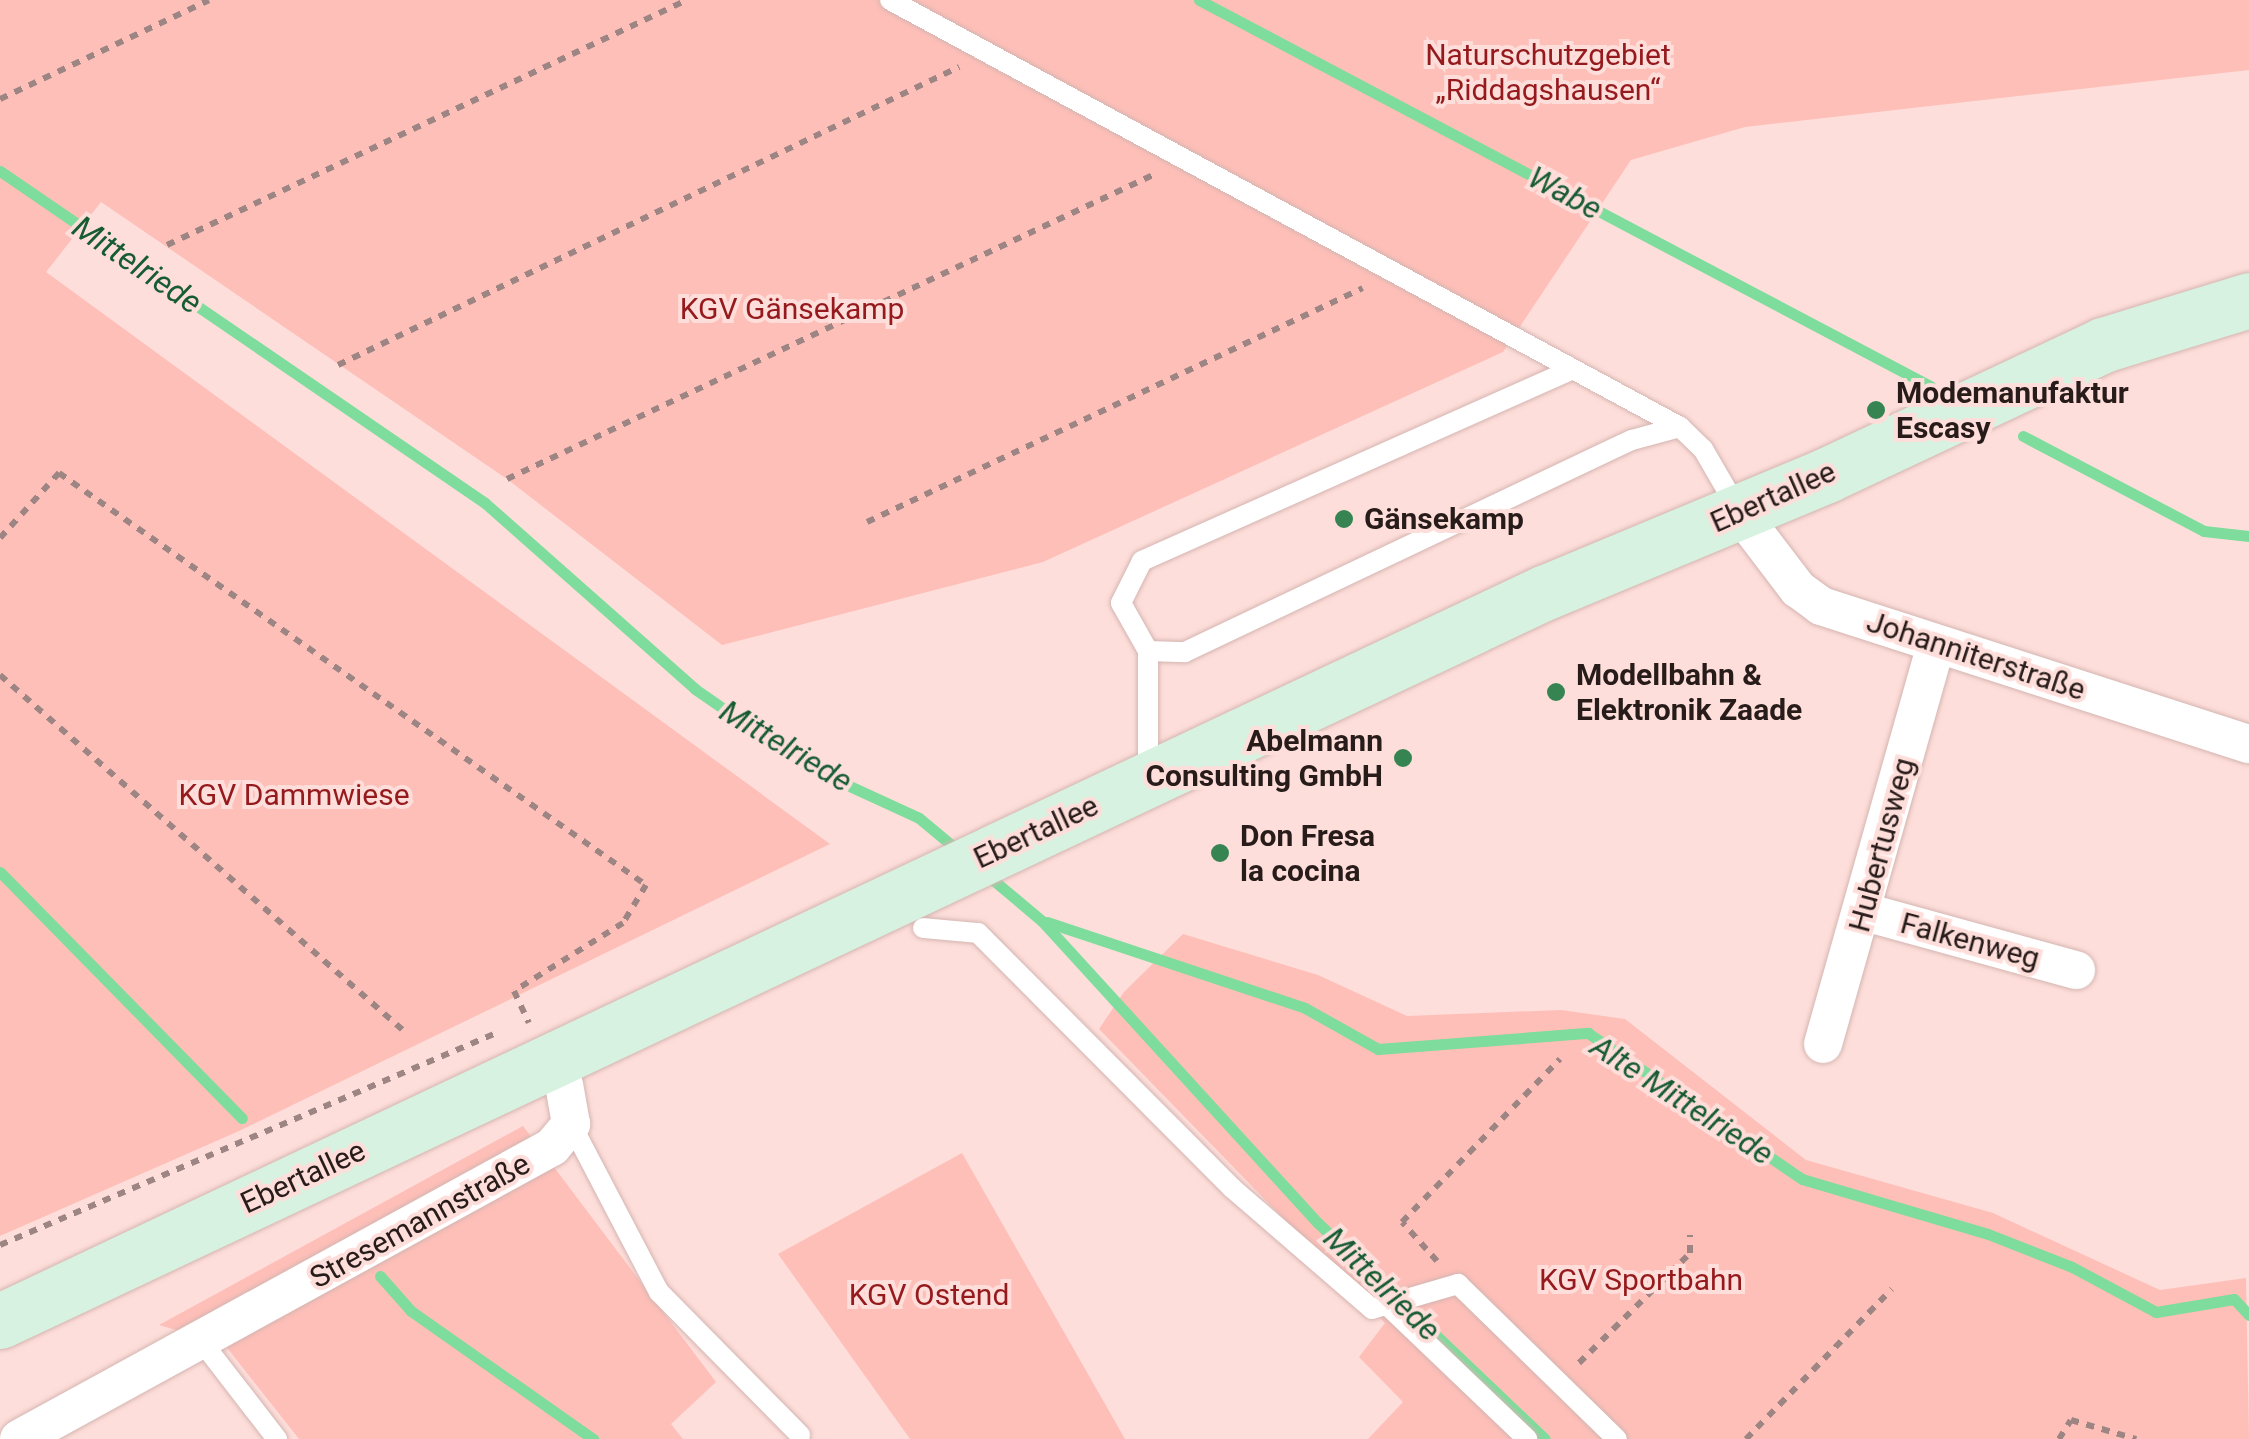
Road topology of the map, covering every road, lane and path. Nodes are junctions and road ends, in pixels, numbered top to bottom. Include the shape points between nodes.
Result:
1 (209, 0) edge
2 (687, 0) edge
3 (890, 0) edge
4 (989, 53) junction
5 (0, 98) edge
6 (1187, 160) junction
7 (167, 245) dead end
8 (1396, 272) junction
9 (2249, 300) edge
10 (338, 365) dead end
11 (1570, 370) junction
12 (1680, 427) junction
13 (507, 479) dead end
14 (1740, 512) junction
15 (867, 522) dead end
16 (0, 538) edge
17 (1936, 645) junction
18 (1148, 651) junction
19 (0, 675) edge
20 (2249, 744) edge
21 (1148, 780) junction
22 (930, 903) junction
23 (1865, 912) junction
24 (2076, 970) dead end
25 (406, 1032) dead end
26 (527, 1040) junction
27 (1822, 1044) dead end
28 (1560, 1059) dead end
29 (572, 1124) junction
30 (1690, 1235) dead end
31 (0, 1245) edge
32 (1458, 1284) junction
33 (1892, 1289) dead end
34 (1386, 1305) junction
35 (0, 1321) edge
36 (202, 1342) junction
37 (1559, 1382) junction
38 (800, 1435) dead end
39 (19, 1439) edge
40 (278, 1439) edge
41 (1527, 1439) edge
42 (1617, 1439) edge
43 (1746, 1439) edge
44 (2058, 1439) edge
45 (2136, 1439) edge

1 - 5 path
2 - 7 path
3 - 4 lane
4 - 6 lane
4 - 10 path
6 - 8 lane
6 - 13 path
8 - 11 lane
8 - 15 path
9 - 14 main road, Ebertallee via 2104,346
11 - 12 lane
11 - 18 lane via 1142,562 1121,603
12 - 14 lane via 1703,450
12 - 18 lane via 1632,440 1185,652
14 - 17 street, Johanniterstraße via 1798,589 1821,606
14 - 21 main road, Ebertallee via 1546,592
16 - 26 path via 59,473 646,885 623,922 514,990 532,1030
17 - 20 street, Johanniterstraße
17 - 23 street, Hubertusweg
18 - 21 lane
19 - 25 path
21 - 22 main road, Ebertallee via 1003,847
22 - 26 main road, Ebertallee
22 - 34 lane via 978,933 1232,1188 1372,1310
23 - 24 street, Falkenweg
23 - 27 street, Hubertusweg
26 - 29 street via 564,1086
26 - 31 path via 422,1061
26 - 35 main road, Ebertallee
28 - 32 path via 1402,1222
29 - 36 street, Stresemannstraße via 552,1146
29 - 38 lane via 659,1292
30 - 37 path via 1690,1252
32 - 34 lane
32 - 37 lane
33 - 43 path
34 - 41 lane
36 - 39 street, Stresemannstraße
36 - 40 lane
37 - 42 lane
44 - 45 path via 2071,1420

